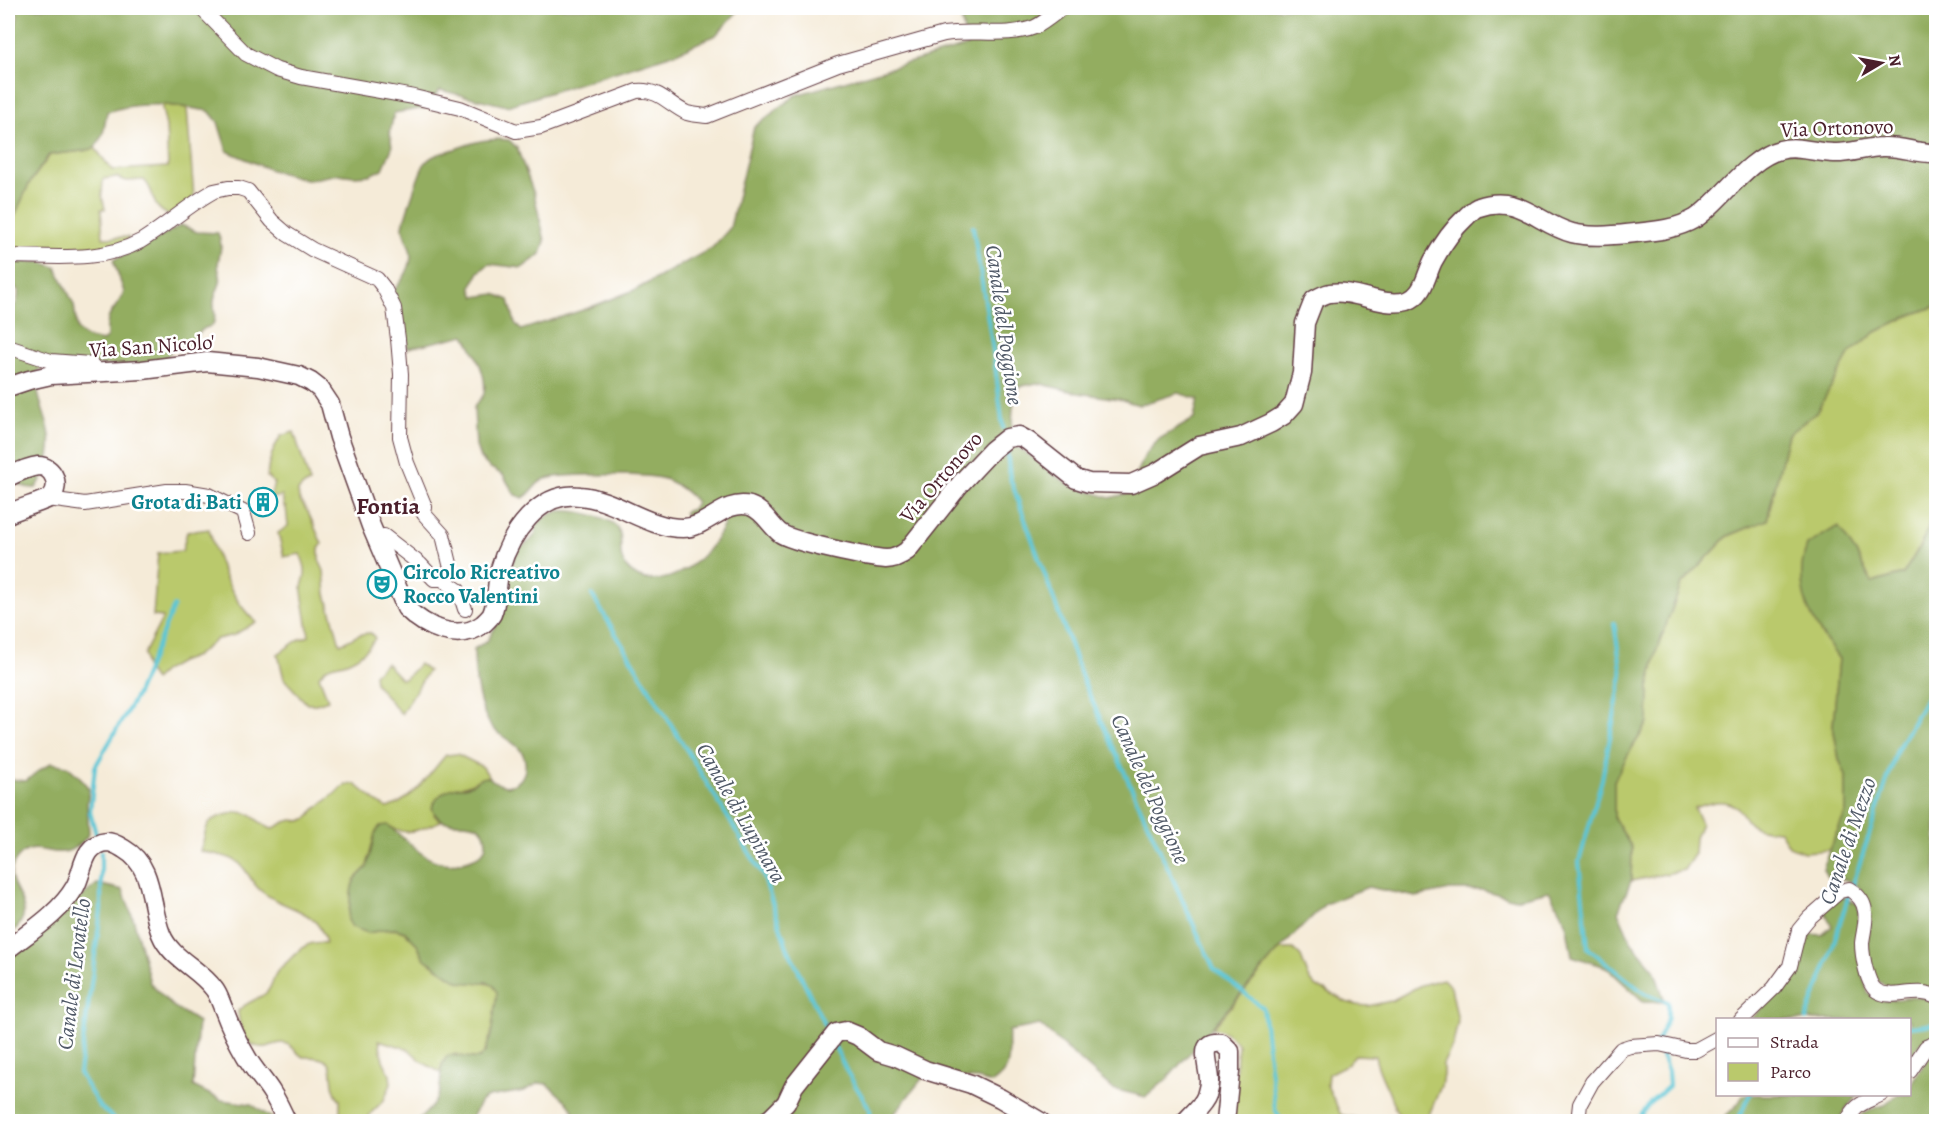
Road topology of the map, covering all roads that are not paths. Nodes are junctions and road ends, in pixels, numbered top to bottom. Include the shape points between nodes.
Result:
1 (201, 8) edge
2 (1062, 8) edge
3 (1936, 153) edge
4 (8, 256) edge
5 (8, 347) edge
6 (91, 372) junction
7 (8, 387) edge
8 (8, 477) edge
9 (48, 499) junction
10 (8, 514) edge
11 (249, 533) dead end
12 (388, 568) junction
13 (442, 579) junction
14 (466, 622) junction
15 (8, 949) edge
16 (1936, 997) edge
17 (1743, 1018) edge
18 (1716, 1039) edge
19 (1936, 1043) edge
20 (1911, 1070) edge
21 (1879, 1096) edge
22 (287, 1122) edge
23 (764, 1122) edge
24 (1041, 1122) edge
25 (1185, 1122) edge
26 (1225, 1122) edge
27 (1578, 1122) edge
28 (1847, 1122) edge

1 - 2 street via 246,54 277,70 460,108 516,131 541,127 647,90 688,113 707,116 846,62 944,34 1020,30 1035,26
3 - 14 street, Via Ortonovo via 1898,147 1835,153 1780,149 1767,154 1698,216 1664,230 1584,236 1559,229 1511,204 1478,207 1451,232 1414,298 1389,302 1338,292 1314,300 1305,323 1302,374 1294,404 1271,423 1241,437 1199,446 1131,484 1076,479 1028,441 1019,436 1008,438 961,483 900,556 884,559 793,539 781,534 748,506 736,505 686,528 646,520 583,496 552,499 534,512 515,535 500,570 491,615 477,628
4 - 13 street via 108,253 140,242 214,190 240,188 248,191 272,221 303,244 377,279 392,302 398,339 400,437 425,507 424,514 443,535 451,568
5 - 6 street via 51,361 90,364 94,367
6 - 7 street, Via San Nicolo' via 51,375
6 - 12 street, Via San Nicolo' via 217,362 299,376 311,382 330,404
8 - 9 street via 39,466 48,469 56,480 56,489
9 - 10 street
9 - 11 street via 85,504 167,491 196,492 243,512
12 - 13 street via 394,565 384,536 434,579
12 - 14 street via 406,608 416,618 446,631
13 - 14 street via 459,591
15 - 22 street via 62,904 75,887 91,849 106,842 127,850 145,871 161,935 172,952 215,990 246,1057
16 - 17 street via 1922,992 1878,992 1871,984 1862,944 1865,910 1861,899 1849,890 1840,891 1799,930 1790,966
18 - 27 street via 1696,1050 1659,1044 1621,1049 1592,1082 1580,1104
19 - 20 street via 1926,1047
21 - 28 street via 1852,1110
23 - 24 street via 786,1103 794,1086 836,1033 846,1031 878,1051 971,1084
25 - 26 street via 1205,1099 1209,1083 1206,1053 1214,1042 1222,1043 1230,1051

